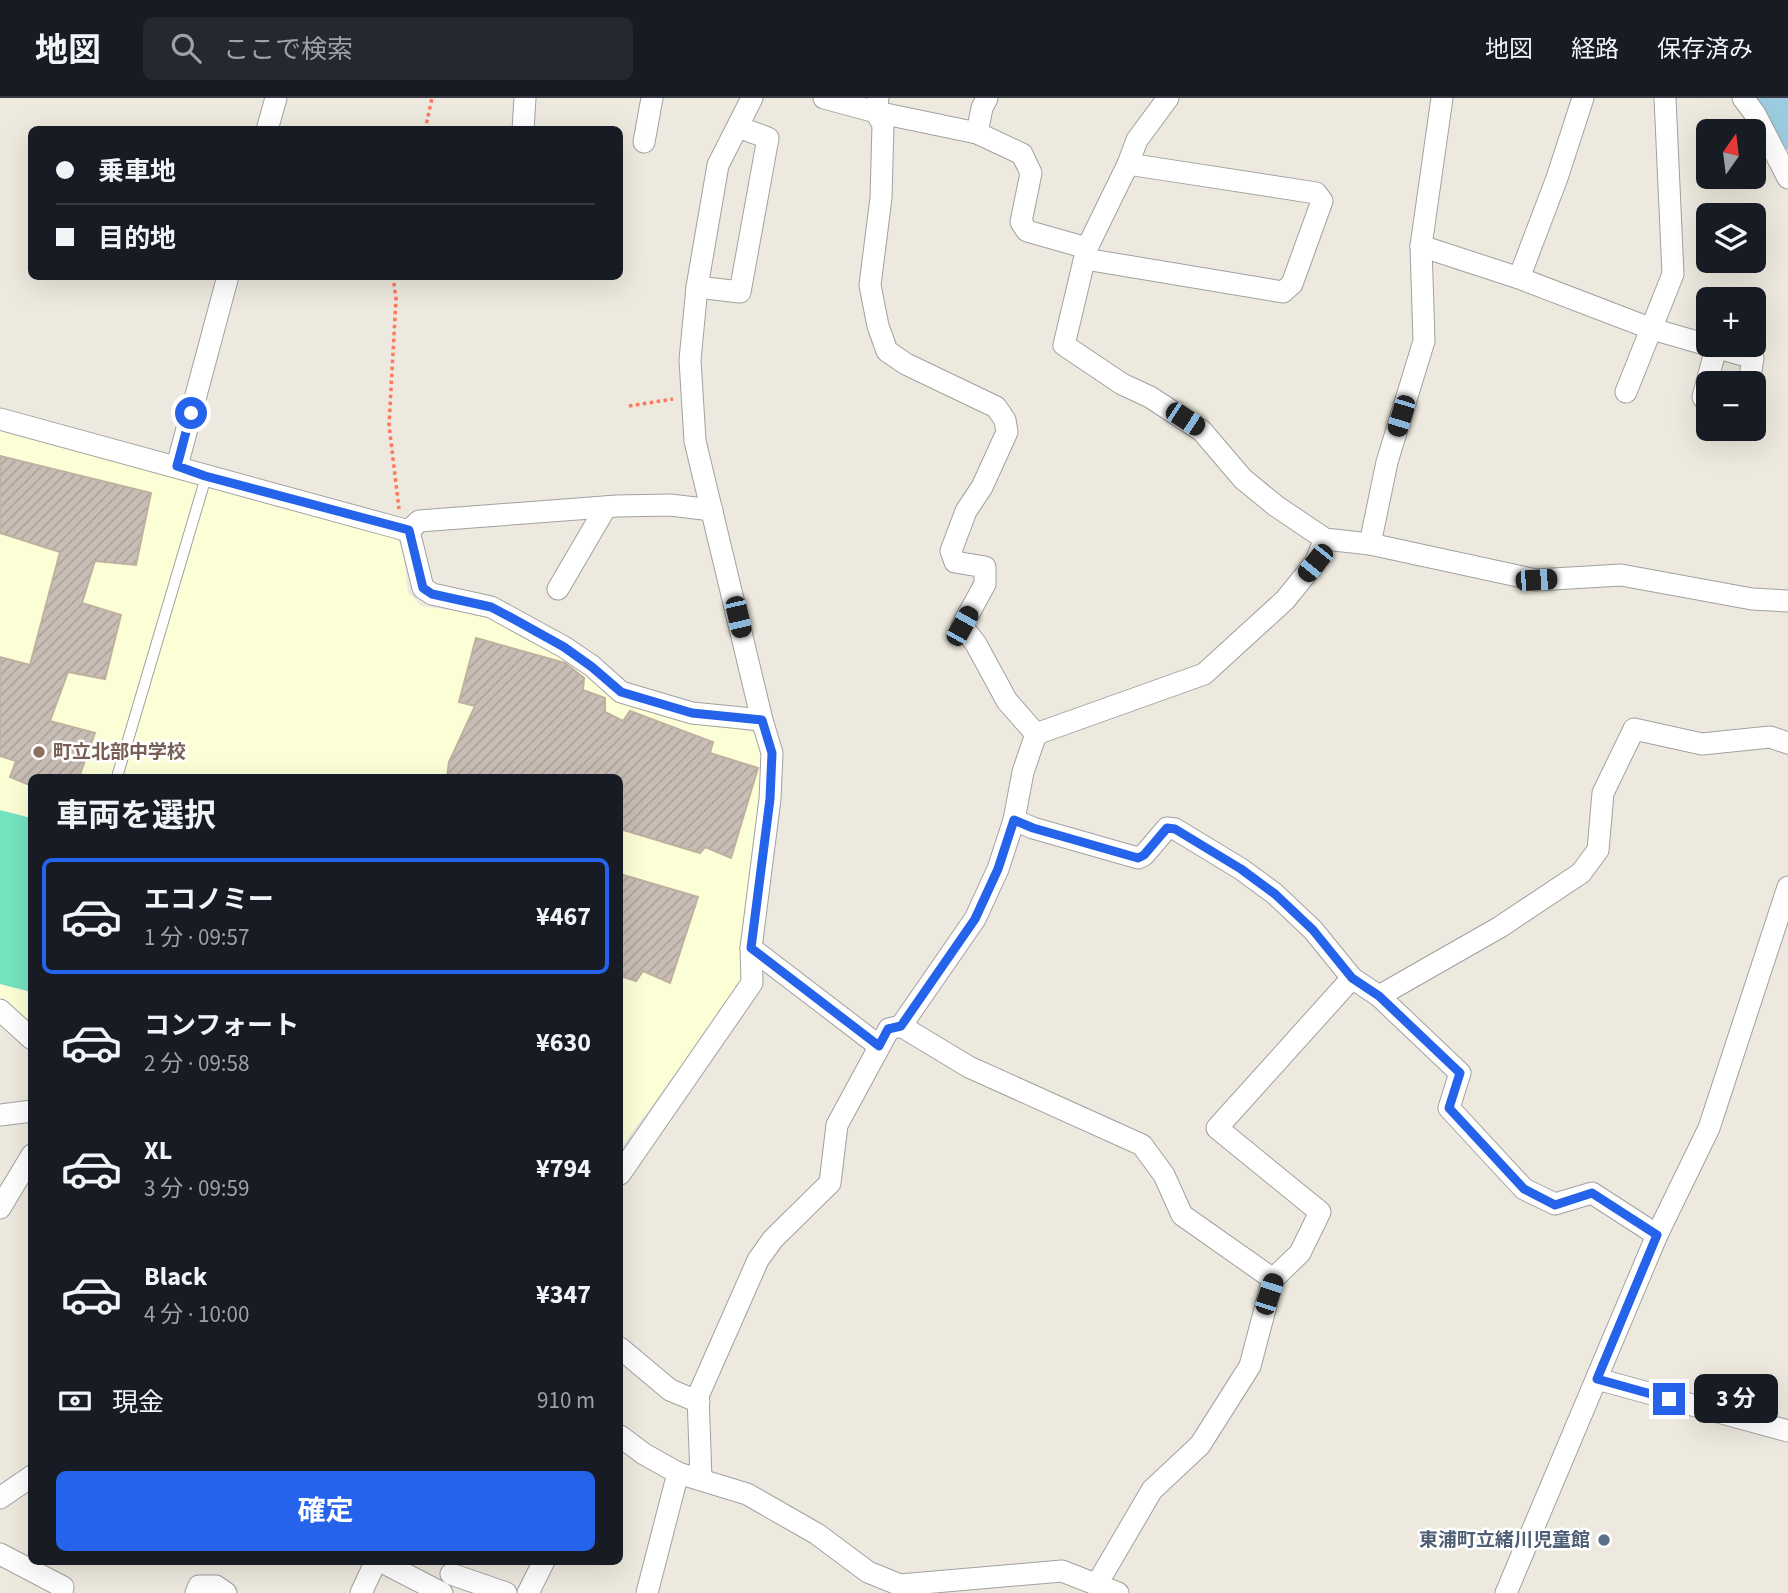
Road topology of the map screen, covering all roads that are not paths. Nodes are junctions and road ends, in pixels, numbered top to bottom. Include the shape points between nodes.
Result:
1 (276, 98) edge
2 (525, 98) edge
3 (652, 98) edge
4 (752, 98) edge
5 (824, 98) edge
6 (988, 98) edge
7 (1168, 98) edge
8 (1442, 98) edge
9 (1583, 98) edge
10 (1665, 98) edge
11 (1743, 98) edge
12 (877, 105) edge
13 (268, 126) edge
14 (523, 126) edge
15 (738, 127) junction
16 (977, 133) junction
17 (644, 142) dead end
18 (1128, 164) junction
19 (1788, 178) edge
20 (1421, 246) junction
21 (1086, 254) junction
22 (1519, 278) junction
23 (227, 280) edge
24 (697, 287) junction
25 (1651, 330) junction
26 (1696, 342) edge
27 (1626, 392) dead end
28 (0, 419) edge
29 (177, 466) junction
30 (206, 477) junction
31 (606, 507) junction
32 (712, 510) junction
33 (412, 528) road end
34 (1325, 539) junction
35 (1370, 544) junction
36 (558, 589) dead end
37 (1788, 601) edge
38 (762, 720) junction
39 (1036, 734) junction
40 (1788, 743) edge
41 (118, 774) edge
42 (1014, 820) junction
43 (1788, 887) edge
44 (751, 948) junction
45 (1352, 978) junction
46 (1379, 996) junction
47 (0, 1010) edge
48 (901, 1026) junction
49 (28, 1035) edge
50 (879, 1046) junction
51 (28, 1112) edge
52 (0, 1115) edge
53 (28, 1162) edge
54 (623, 1170) edge
55 (0, 1208) edge
56 (1657, 1235) junction
57 (1273, 1279) junction
58 (623, 1351) edge
59 (1597, 1379) junction
60 (699, 1402) junction
61 (1788, 1431) edge
62 (623, 1438) edge
63 (678, 1472) junction
64 (28, 1479) edge
65 (701, 1479) junction
66 (0, 1498) edge
67 (0, 1554) edge
68 (376, 1565) edge
69 (393, 1565) edge
70 (542, 1565) edge
71 (448, 1580) edge
72 (1097, 1584) junction
73 (62, 1593) edge
74 (196, 1593) edge
75 (226, 1593) edge
76 (360, 1593) edge
77 (506, 1593) edge
78 (528, 1593) edge
79 (647, 1593) edge
80 (1118, 1593) edge
81 (1506, 1593) edge

1 - 13 street
2 - 14 street
3 - 17 street
4 - 15 street
5 - 12 street
6 - 16 street
7 - 18 street via 1137,140
8 - 20 street
9 - 22 street
10 - 25 street via 1673,275
11 - 19 street
12 - 16 street
12 - 39 street via 883,125 881,198 870,285 878,326 887,351 996,407 1005,420 1007,432 951,551 955,562 985,567 985,584 962,626 1007,701
15 - 24 street via 718,165
15 - 24 street via 768,138 740,292
16 - 21 street via 1022,154 1031,173 1021,222 1027,231
18 - 21 street
18 - 21 street via 1317,193 1322,201 1292,284 1283,292
20 - 22 street
20 - 35 street via 1424,341 1387,462
21 - 34 street via 1064,345 1202,431 1243,479
22 - 25 street
23 - 29 street
24 - 32 street via 691,360 695,441
25 - 26 street
25 - 27 street
28 - 29 street
29 - 30 street
30 - 38 street via 409,530 423,588 432,594 491,607 564,647 621,692 692,713
30 - 41 lane
31 - 32 street via 670,505
31 - 33 street via 419,522
31 - 36 street
32 - 38 street
34 - 35 street
34 - 39 street via 1315,563 1285,600 1204,674
35 - 37 street via 1536,580 1620,575 1752,599
38 - 44 street via 772,765
39 - 42 street
40 - 46 street via 1770,737 1702,744 1634,729 1604,793 1598,850 1581,873
42 - 45 street via 1138,858 1167,828 1175,829 1275,894 1313,930
42 - 48 street via 975,919
43 - 56 street via 1709,1128
44 - 50 street
44 - 54 street via 752,984
45 - 46 street
45 - 57 street via 1217,1128 1320,1212 1300,1254
46 - 56 street via 1460,1073 1449,1108 1524,1189 1555,1205 1592,1193
47 - 49 street
48 - 50 street via 888,1029
48 - 57 street via 969,1067 1142,1145 1164,1175 1182,1215
50 - 60 street via 837,1125 830,1183 758,1260
51 - 52 street
53 - 55 street
56 - 59 street
57 - 72 street via 1250,1366 1200,1445 1152,1490
58 - 60 street via 670,1390
59 - 61 street
59 - 81 street
60 - 65 street
62 - 63 street
63 - 65 street
63 - 79 street
64 - 66 street
65 - 72 street via 747,1494 817,1534 868,1572 900,1585 1062,1571
67 - 73 street via 63,1587
68 - 76 street
69 - 71 street
70 - 78 street
71 - 77 street
72 - 80 street
74 - 75 street via 198,1586 216,1586

